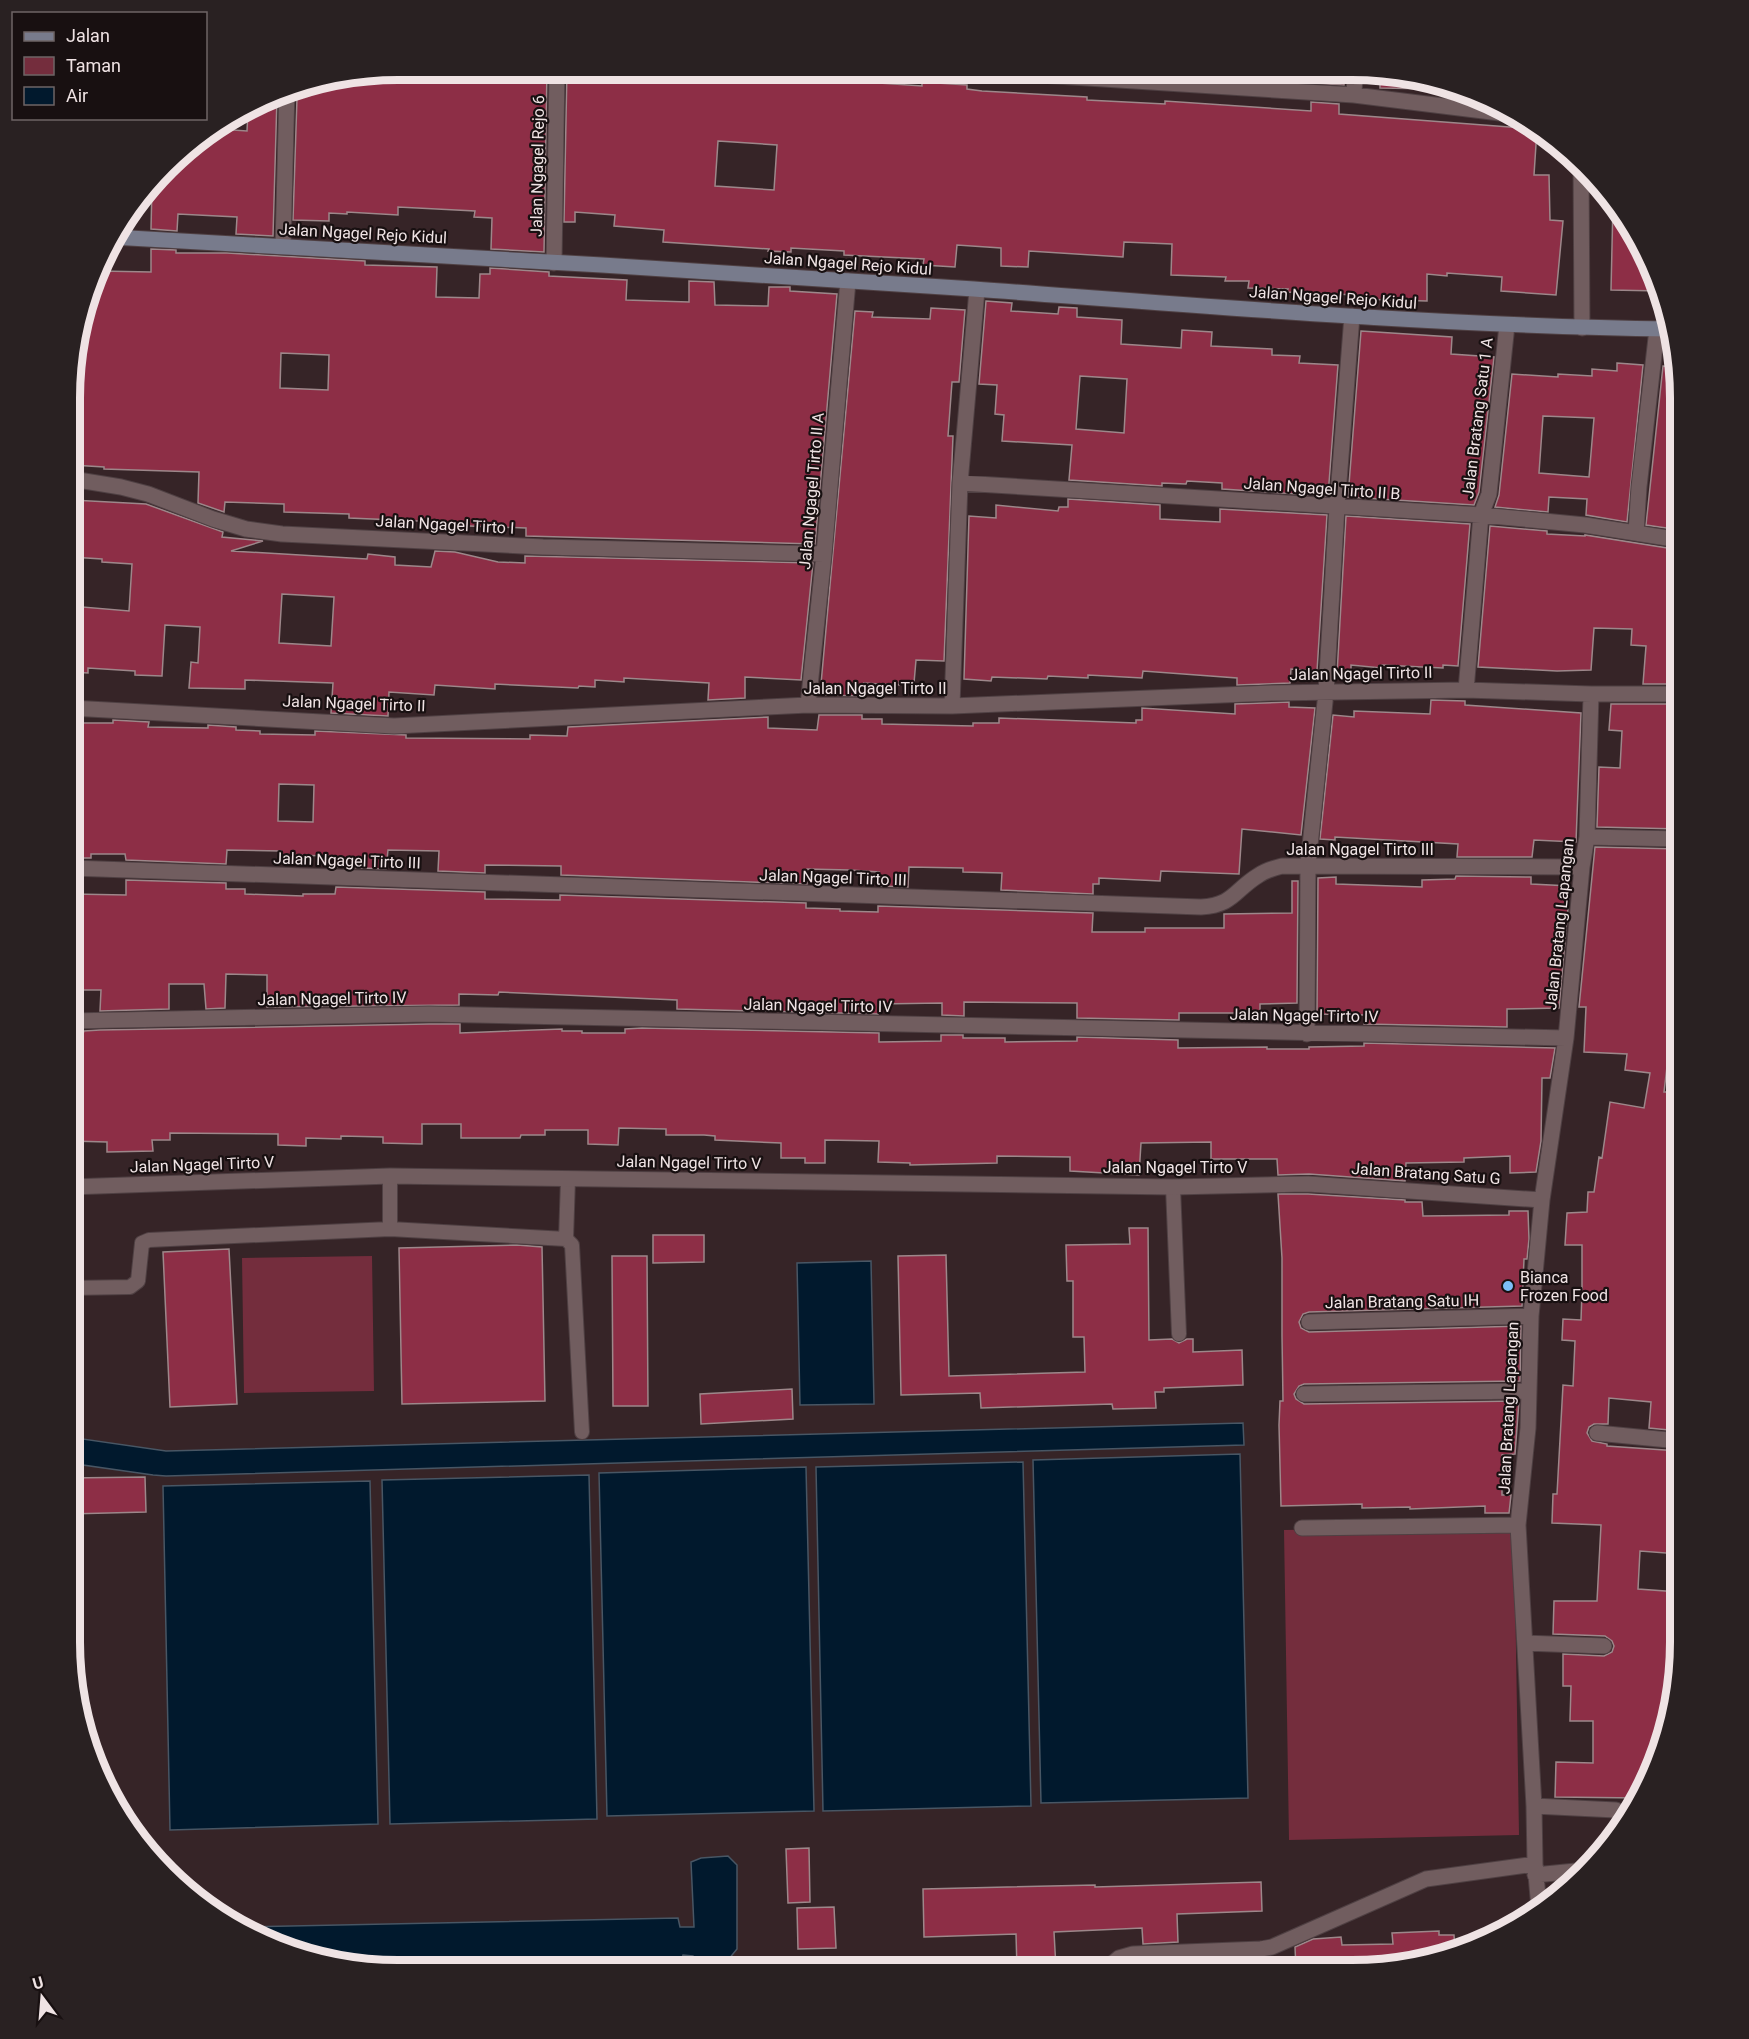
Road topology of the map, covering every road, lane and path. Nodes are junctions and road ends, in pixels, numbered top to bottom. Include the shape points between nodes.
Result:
1 (557, 80) edge
2 (1223, 80) edge
3 (1355, 80) edge
4 (1354, 95) junction
5 (287, 99) edge
6 (1492, 112) edge
7 (1581, 178) edge
8 (122, 238) edge
9 (283, 246) junction
10 (554, 263) junction
11 (848, 281) junction
12 (977, 290) junction
13 (1352, 316) junction
14 (1507, 325) junction
15 (1582, 328) junction
16 (1662, 329) edge
17 (1663, 335) edge
18 (80, 481) edge
19 (960, 483) junction
20 (1336, 507) junction
21 (1481, 515) junction
22 (1636, 533) junction
23 (1670, 538) edge
24 (824, 554) junction
25 (1466, 690) junction
26 (1326, 692) junction
27 (1592, 694) junction
28 (1670, 694) edge
29 (808, 705) junction
30 (952, 706) junction
31 (80, 709) edge
32 (1587, 837) junction
33 (1670, 839) edge
34 (1308, 865) junction
35 (1582, 867) junction
36 (80, 868) edge
37 (80, 1021) edge
38 (1307, 1034) junction
39 (1566, 1038) junction
40 (390, 1176) junction
41 (568, 1179) junction
42 (1308, 1184) joint
43 (80, 1187) edge
44 (1173, 1187) junction
45 (1542, 1200) junction
46 (390, 1229) junction
47 (566, 1239) junction
48 (80, 1288) edge
49 (1532, 1316) junction
50 (1309, 1322) dead end
51 (1179, 1334) dead end
52 (1529, 1391) junction
53 (1304, 1394) dead end
54 (582, 1432) dead end
55 (1597, 1433) dead end
56 (1670, 1440) edge
57 (1518, 1525) junction
58 (1302, 1528) dead end
59 (1525, 1644) junction
60 (1604, 1646) dead end
61 (1534, 1806) junction
62 (1616, 1810) dead end
63 (1535, 1869) junction
64 (1572, 1870) edge
65 (1538, 1899) edge
66 (1117, 1960) edge

1 - 10 street, Jalan Ngagel Rejo 6
2 - 4 street
3 - 4 street
4 - 6 street
5 - 9 street
7 - 15 street
8 - 9 main road, Jalan Ngagel Rejo Kidul
9 - 10 main road, Jalan Ngagel Rejo Kidul
10 - 11 main road, Jalan Ngagel Rejo Kidul
11 - 12 main road, Jalan Ngagel Rejo Kidul
11 - 24 street, Jalan Ngagel Tirto II A
12 - 13 main road, Jalan Ngagel Rejo Kidul
12 - 19 street
13 - 14 main road, Jalan Ngagel Rejo Kidul
13 - 20 street
14 - 15 main road, Jalan Ngagel Rejo Kidul
14 - 21 street, Jalan Bratang Satu 1 A via 1489,494
15 - 16 main road, Jalan Ngagel Rejo Kidul
17 - 22 street via 1640,478
18 - 24 street, Jalan Ngagel Tirto I via 139,492 246,529 282,534 543,547
19 - 20 street, Jalan Ngagel Tirto II B
19 - 30 street
20 - 21 street, Jalan Ngagel Tirto II B
20 - 26 street
21 - 22 street, Jalan Ngagel Tirto II B
21 - 25 street, Jalan Bratang Satu 1 A
22 - 23 street, Jalan Ngagel Tirto II B
24 - 29 street, Jalan Ngagel Tirto II A
25 - 26 street, Jalan Ngagel Tirto II
25 - 27 street, Jalan Ngagel Tirto II
26 - 30 street, Jalan Ngagel Tirto II
26 - 34 street
27 - 28 street, Jalan Ngagel Tirto II
27 - 32 street, Jalan Bratang Lapangan
29 - 30 street, Jalan Ngagel Tirto II
29 - 31 street, Jalan Ngagel Tirto II via 394,726
32 - 33 street
32 - 35 street, Jalan Bratang Lapangan
34 - 35 street, Jalan Ngagel Tirto III
34 - 36 street, Jalan Ngagel Tirto III via 1267,871 1227,902 1201,907
34 - 38 street
35 - 39 street, Jalan Bratang Lapangan
37 - 38 street, Jalan Ngagel Tirto IV via 429,1014
38 - 39 street, Jalan Ngagel Tirto IV
39 - 45 street, Jalan Bratang Lapangan
40 - 41 street, Jalan Ngagel Tirto V
40 - 43 street, Jalan Ngagel Tirto V
40 - 46 lane
41 - 44 street, Jalan Ngagel Tirto V
41 - 47 lane
42 - 44 street, Jalan Ngagel Tirto V
42 - 45 street, Jalan Bratang Satu G
44 - 51 lane
45 - 49 street, Jalan Bratang Lapangan
46 - 47 lane
46 - 48 lane via 149,1240 142,1243 138,1281 134,1285
47 - 54 lane via 572,1245
49 - 50 street, Jalan Bratang Satu IH
49 - 52 street, Jalan Bratang Lapangan
52 - 53 street
52 - 57 street, Jalan Bratang Lapangan
55 - 56 street
57 - 58 street
57 - 59 street, Jalan Bratang Lapangan
59 - 60 street
59 - 61 street, Jalan Bratang Lapangan
61 - 62 street
61 - 63 street, Jalan Bratang Lapangan
63 - 64 street
63 - 65 street, Jalan Bratang Lapangan
63 - 66 street via 1426,1879 1272,1947 1133,1954

